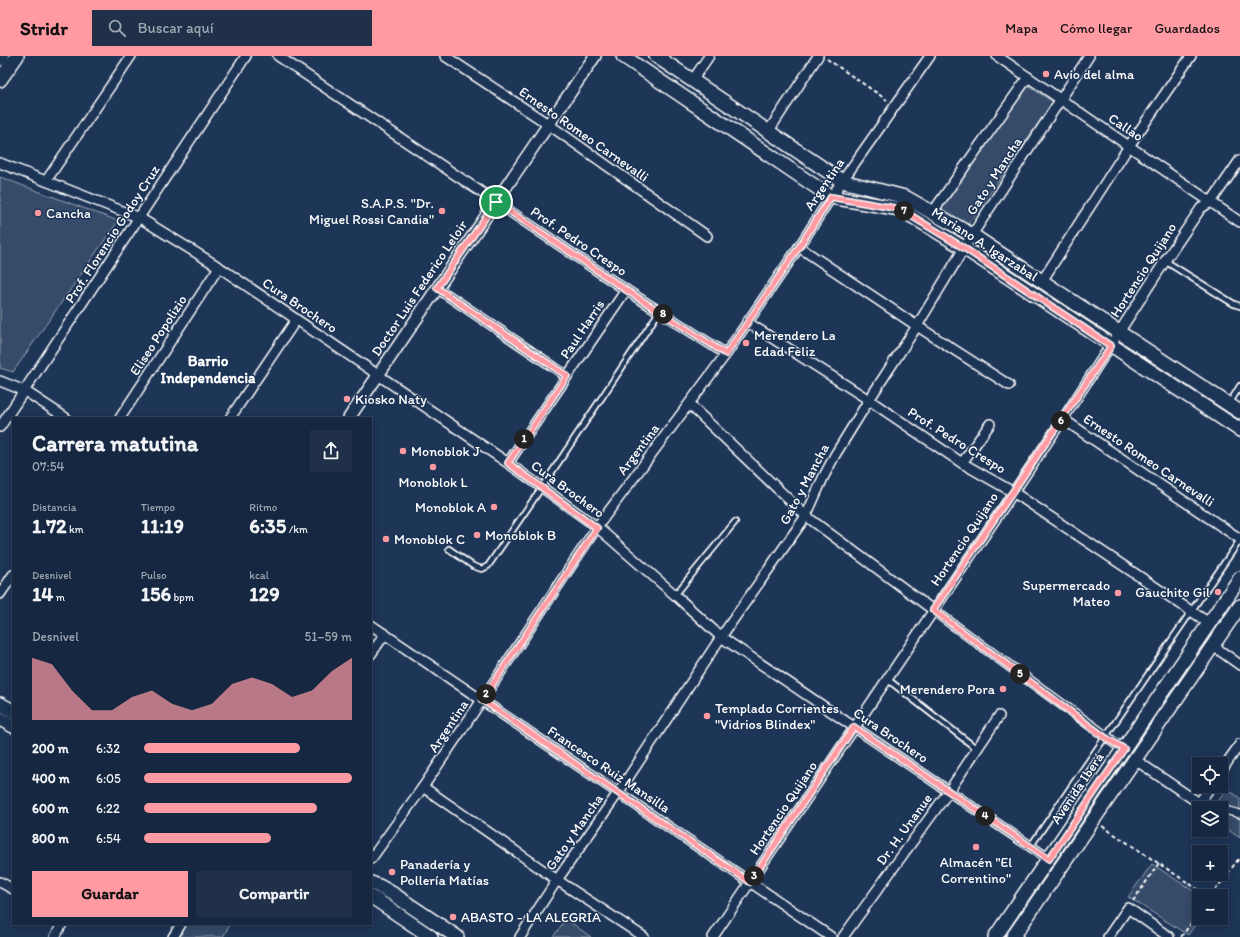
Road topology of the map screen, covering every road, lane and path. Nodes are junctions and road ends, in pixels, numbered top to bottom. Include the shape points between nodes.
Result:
1 (2, 56) edge
2 (17, 56) edge
3 (131, 56) edge
4 (246, 56) edge
5 (278, 56) edge
6 (445, 56) edge
7 (595, 56) edge
8 (623, 56) edge
9 (656, 56) edge
10 (709, 56) edge
11 (818, 56) edge
12 (823, 56) edge
13 (930, 56) edge
14 (997, 56) edge
15 (1089, 56) edge
16 (1191, 56) edge
17 (0, 59) edge
18 (1028, 77) junction
19 (0, 80) edge
20 (692, 81) junction
21 (1060, 99) junction
22 (895, 106) junction
23 (548, 124) junction
24 (768, 132) junction
25 (1129, 146) junction
26 (1240, 160) edge
27 (0, 163) edge
28 (842, 181) junction
29 (46, 182) junction
30 (831, 197) junction
31 (496, 202) junction
32 (1211, 202) junction
33 (932, 213) junction
34 (140, 218) junction
35 (1240, 222) edge
36 (972, 235) junction
37 (707, 236) dead end
38 (799, 247) junction
39 (964, 248) junction
40 (1165, 261) junction
41 (219, 267) junction
42 (1042, 281) junction
43 (437, 288) junction
44 (626, 290) junction
45 (1240, 306) edge
46 (659, 312) junction
47 (296, 320) junction
48 (747, 322) junction
49 (917, 326) junction
50 (1119, 333) junction
51 (1111, 346) junction
52 (726, 354) junction
53 (377, 375) junction
54 (567, 376) junction
55 (0, 381) edge
56 (1009, 385) dead end
57 (1240, 386) edge
58 (25, 391) junction
59 (868, 400) junction
60 (689, 404) junction
61 (1234, 408) edge
62 (64, 417) edge
63 (121, 417) edge
64 (231, 417) edge
65 (350, 417) edge
66 (1063, 419) junction
67 (990, 424) dead end
68 (0, 427) edge
69 (1240, 430) edge
70 (508, 463) junction
71 (962, 463) junction
72 (542, 487) junction
73 (1013, 492) junction
74 (806, 516) junction
75 (736, 522) dead end
76 (597, 528) junction
77 (1240, 539) edge
78 (449, 550) dead end
79 (12, 576) edge
80 (1240, 578) edge
81 (0, 594) edge
82 (675, 595) junction
83 (1240, 606) edge
84 (933, 610) junction
85 (1191, 611) junction
86 (1209, 624) junction
87 (372, 626) edge
88 (385, 634) junction
89 (721, 637) junction
90 (1212, 645) junction
91 (372, 653) edge
92 (1240, 665) edge
93 (886, 679) junction
94 (482, 700) junction
95 (0, 704) edge
96 (12, 710) edge
97 (999, 716) dead end
98 (0, 719) edge
99 (12, 725) edge
100 (854, 727) junction
101 (1106, 738) junction
102 (1240, 744) edge
103 (977, 749) junction
104 (1124, 749) junction
105 (1134, 760) junction
106 (1228, 761) edge
107 (423, 787) junction
108 (949, 791) junction
109 (618, 793) junction
110 (1196, 801) edge
111 (1228, 810) edge
112 (1240, 814) edge
113 (1092, 820) junction
114 (1030, 847) junction
115 (1240, 857) edge
116 (372, 858) edge
117 (1049, 859) junction
118 (1159, 863) junction
119 (558, 880) junction
120 (0, 882) edge
121 (750, 882) junction
122 (372, 883) edge
123 (12, 888) edge
124 (1198, 889) edge
125 (1216, 889) edge
126 (372, 898) edge
127 (1128, 908) junction
128 (1192, 922) edge
129 (61, 925) edge
130 (180, 925) edge
131 (997, 936) edge
132 (55, 937) edge
133 (173, 937) edge
134 (431, 937) edge
135 (457, 937) edge
136 (520, 937) edge
137 (644, 937) edge
138 (713, 937) edge
139 (831, 937) edge
140 (843, 937) edge
141 (1013, 937) edge
142 (1108, 937) edge
143 (1169, 937) edge
144 (1181, 937) edge

1 - 17 main road
2 - 19 main road
3 - 29 street
4 - 34 street, Prof. Florencio Godoy Cruz
5 - 31 street, Prof. Pedro Crespo
6 - 23 street, Ernesto Romeo Carnevalli
7 - 23 street, Doctor Luis Federico Leloir
8 - 30 main road, Mariano A. Igarzabal
9 - 20 main road, Mariano A. Igarzabal
10 - 20 street
11 - 24 street
12 - 22 path
13 - 22 street, Argentina
14 - 18 street, Callao
15 - 21 street, Gato y Mancha
16 - 25 street
18 - 21 street, Callao
18 - 33 street
20 - 24 main road, Mariano A. Igarzabal
21 - 25 street, Callao
21 - 36 street, Gato y Mancha
22 - 28 street, Argentina
23 - 31 street, Doctor Luis Federico Leloir
23 - 37 street, Ernesto Romeo Carnevalli
24 - 28 main road, Mariano A. Igarzabal
25 - 32 street, Callao
25 - 42 street
26 - 32 street, Hortencio Quijano
27 - 29 street, Cura Brochero
28 - 30 street, Argentina
28 - 33 main road, Mariano A. Igarzabal via 905,197
29 - 34 street, Cura Brochero
30 - 38 street, Argentina
30 - 39 main road, Mariano A. Igarzabal via 900,209
31 - 43 street, Doctor Luis Federico Leloir
31 - 44 street, Prof. Pedro Crespo
32 - 35 street, Callao
32 - 40 street, Hortencio Quijano via 1201,208
33 - 36 main road, Mariano A. Igarzabal
34 - 41 street, Cura Brochero
34 - 58 street, Prof. Florencio Godoy Cruz
36 - 39 street, Gato y Mancha
36 - 42 main road, Mariano A. Igarzabal
38 - 48 street, Argentina
38 - 49 street
39 - 49 street, Gato y Mancha
39 - 51 main road, Mariano A. Igarzabal
40 - 45 lane
40 - 50 street, Hortencio Quijano
41 - 47 street, Cura Brochero
41 - 63 street, Eliseo Popolizio
42 - 50 main road, Mariano A. Igarzabal
43 - 53 street, Doctor Luis Federico Leloir
43 - 54 street
44 - 46 street, Prof. Pedro Crespo
44 - 54 street, Paul Harris
46 - 52 street, Prof. Pedro Crespo
46 - 72 lane
47 - 53 street, Cura Brochero
47 - 64 street
48 - 52 street, Argentina
48 - 59 street, Prof. Pedro Crespo
49 - 56 street
49 - 59 street, Gato y Mancha
50 - 51 street, Hortencio Quijano
50 - 61 main road, Mariano A. Igarzabal
51 - 66 street, Hortencio Quijano
51 - 69 main road, Mariano A. Igarzabal
52 - 60 street, Argentina
53 - 65 street, Doctor Luis Federico Leloir
53 - 70 street, Cura Brochero
54 - 70 street, Paul Harris
55 - 58 street
57 - 61 lane
58 - 62 street
58 - 68 street, Prof. Florencio Godoy Cruz
59 - 71 street, Prof. Pedro Crespo
59 - 74 street, Gato y Mancha via 835,455
60 - 74 street
60 - 76 street, Argentina
66 - 73 street, Hortencio Quijano
66 - 77 street, Ernesto Romeo Carnevalli
67 - 71 street
70 - 72 street, Cura Brochero
71 - 73 street, Prof. Pedro Crespo
72 - 76 street, Cura Brochero
72 - 78 lane via 488,566 482,569 473,566
73 - 84 street, Hortencio Quijano
73 - 85 street, Prof. Pedro Crespo
74 - 84 street
74 - 89 street, Gato y Mancha
75 - 82 lane
76 - 82 street, Cura Brochero
76 - 94 street, Argentina
77 - 85 lane
79 - 81 street
80 - 86 main road, Avenida Iberá
82 - 89 street, Cura Brochero
83 - 90 main road
84 - 93 street, Hortencio Quijano
84 - 101 street
85 - 86 street, Prof. Pedro Crespo
85 - 101 lane
86 - 104 main road, Avenida Iberá
87 - 88 street, Francesco Ruiz Mansilla
88 - 91 street
88 - 94 street, Francesco Ruiz Mansilla
89 - 100 street, Cura Brochero
89 - 109 street, Gato y Mancha
90 - 92 street
90 - 105 main road
93 - 100 street, Hortencio Quijano
93 - 103 lane
94 - 107 street, Argentina
94 - 109 street, Francesco Ruiz Mansilla
95 - 96 main road
97 - 103 street, Dr. H. Unanue
98 - 99 main road
100 - 108 street, Cura Brochero
100 - 121 street, Hortencio Quijano
101 - 104 street
101 - 114 lane
102 - 106 street
103 - 108 street, Dr. H. Unanue
104 - 117 main road, Avenida Iberá
105 - 110 street
105 - 113 main road
107 - 116 street, Argentina
107 - 119 street
108 - 114 street, Cura Brochero
108 - 140 street, Dr. H. Unanue
109 - 119 street, Gato y Mancha
109 - 121 street, Francesco Ruiz Mansilla
111 - 112 street
113 - 118 path
113 - 141 main road
114 - 117 street, Cura Brochero
115 - 125 path
117 - 131 main road, Avenida Iberá
118 - 124 path
118 - 127 path
119 - 136 street, Gato y Mancha
119 - 137 street
120 - 123 street
121 - 138 street, Hortencio Quijano
121 - 139 street, Francesco Ruiz Mansilla
122 - 135 main road via 393,894
126 - 134 main road
127 - 142 street
127 - 143 street
128 - 144 path
129 - 132 street
130 - 133 street

